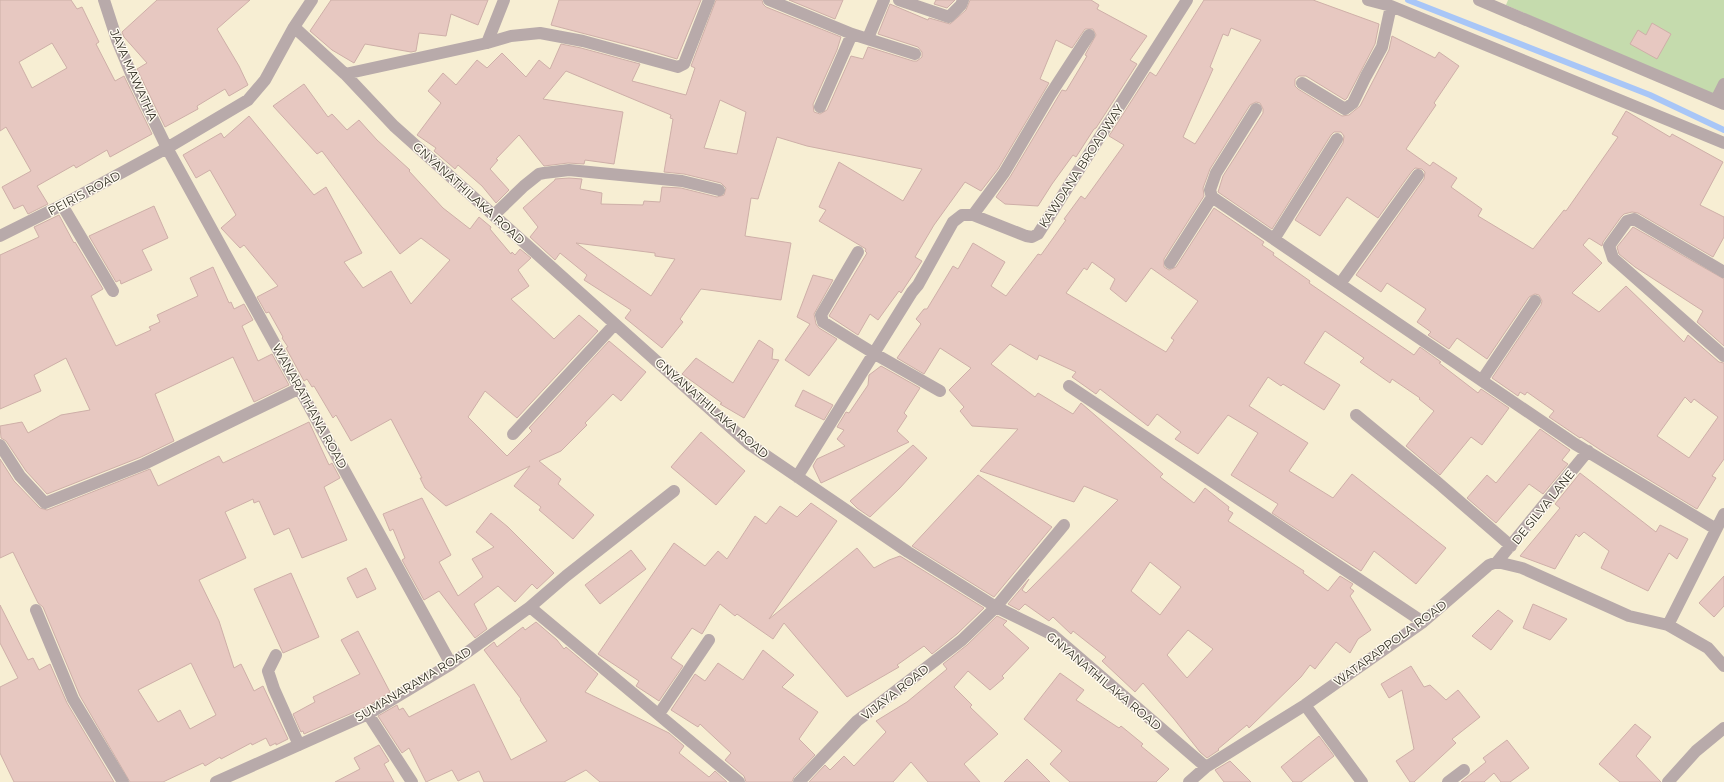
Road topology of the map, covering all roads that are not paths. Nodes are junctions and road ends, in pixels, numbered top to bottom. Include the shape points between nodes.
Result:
1 (104, 0) edge
2 (312, 0) edge
3 (504, 0) edge
4 (709, 0) edge
5 (769, 0) edge
6 (884, 0) edge
7 (899, 0) edge
8 (963, 0) edge
9 (1187, 0) edge
10 (1368, 0) edge
11 (1478, 0) edge
12 (1497, 3) edge
13 (1391, 6) junction
14 (294, 27) junction
15 (852, 34) junction
16 (1089, 35) dead end
17 (868, 38) junction
18 (487, 43) junction
19 (915, 54) dead end
20 (345, 74) junction
21 (1302, 83) dead end
22 (1724, 84) edge
23 (1720, 102) edge
24 (820, 107) dead end
25 (1256, 109) dead end
26 (1337, 139) dead end
27 (1724, 143) edge
28 (167, 148) junction
29 (1418, 175) dead end
30 (719, 190) dead end
31 (1212, 197) junction
32 (62, 205) junction
33 (494, 215) junction
34 (972, 215) junction
35 (0, 236) edge
36 (1274, 239) junction
37 (858, 252) dead end
38 (1170, 263) dead end
39 (1724, 272) edge
40 (1340, 284) junction
41 (113, 291) dead end
42 (1535, 301) dead end
43 (615, 324) junction
44 (875, 354) junction
45 (1724, 356) edge
46 (1482, 380) junction
47 (1069, 386) dead end
48 (300, 388) junction
49 (940, 391) dead end
50 (1356, 415) dead end
51 (513, 434) dead end
52 (0, 445) edge
53 (1588, 451) junction
54 (797, 477) junction
55 (674, 491) dead end
56 (1724, 514) edge
57 (1064, 526) dead end
58 (1716, 529) junction
59 (1511, 546) junction
60 (1497, 562) junction
61 (530, 607) junction
62 (996, 607) junction
63 (36, 610) dead end
64 (1423, 622) junction
65 (1668, 625) junction
66 (709, 640) dead end
67 (276, 655) dead end
68 (451, 664) junction
69 (1724, 666) edge
70 (1305, 705) junction
71 (368, 714) junction
72 (658, 714) junction
73 (1724, 728) edge
74 (299, 745) junction
75 (1206, 767) junction
76 (1464, 770) dead end
77 (123, 782) edge
78 (216, 782) edge
79 (412, 782) edge
80 (739, 782) edge
81 (799, 782) edge
82 (1189, 782) edge
83 (1362, 782) edge
84 (1448, 782) edge
85 (1668, 782) edge

1 - 28 street, JAYA MAWATHA via 132,76
2 - 14 street, PEIRIS ROAD
3 - 18 street
4 - 18 street via 684,64 678,67 583,41 540,33 511,36
5 - 15 street
6 - 17 street
7 - 8 street via 949,17
9 - 34 street, KAWDANA BROADWAY via 1038,234 1026,236
10 - 13 street
11 - 12 street
12 - 23 street
13 - 21 street via 1382,47 1349,107 1345,109
13 - 27 street
14 - 20 street, GNYANATHILAKA ROAD
14 - 28 street, PEIRIS ROAD via 265,80 248,100
15 - 17 street
15 - 24 street
16 - 34 street via 1004,173
17 - 19 street
18 - 20 street
20 - 33 street, GNYANATHILAKA ROAD via 394,126
22 - 23 street
25 - 31 street via 1216,173 1210,190
26 - 36 street
28 - 32 street, PEIRIS ROAD
28 - 48 street, WANARATHANA ROAD
29 - 40 street
30 - 33 street via 682,181 569,170 539,174
31 - 36 street
31 - 38 street
32 - 35 street, PEIRIS ROAD
32 - 41 street
33 - 43 street, GNYANATHILAKA ROAD
34 - 44 street via 962,215 953,222
36 - 40 street
37 - 44 street via 821,314 823,322
39 - 45 street via 1634,219 1627,221 1609,246 1613,258
40 - 46 street
42 - 46 street
43 - 51 street
43 - 54 street, GNYANATHILAKA ROAD via 749,444
44 - 49 street
44 - 54 street
46 - 53 street
47 - 64 street
48 - 52 street via 144,464 45,503 20,476
48 - 68 street, WANARATHANA ROAD
50 - 59 street
53 - 58 street
53 - 59 street, DE SILVA LANE
54 - 62 street, GNYANATHILAKA ROAD via 908,552
55 - 61 street, SUMANARAMA ROAD
56 - 58 street
57 - 62 street, VIJAYA ROAD
58 - 65 street
59 - 60 street, DE SILVA LANE
60 - 64 street, WATARAPPOLA ROAD
60 - 65 street via 1522,568 1628,616
61 - 68 street, SUMANARAMA ROAD
61 - 72 street
62 - 75 street, GNYANATHILAKA ROAD via 1052,635
62 - 81 street, VIJAYA ROAD via 962,640 857,721
63 - 77 street via 73,699
64 - 70 street, WATARAPPOLA ROAD
65 - 69 street via 1708,648
66 - 72 street
67 - 74 street via 268,671
68 - 71 street, SUMANARAMA ROAD
70 - 75 street, WATARAPPOLA ROAD
70 - 83 street
71 - 74 street, SUMANARAMA ROAD
71 - 79 street
72 - 80 street
73 - 85 street via 1696,751
74 - 78 street, SUMANARAMA ROAD
75 - 82 street, WATARAPPOLA ROAD
76 - 84 street

